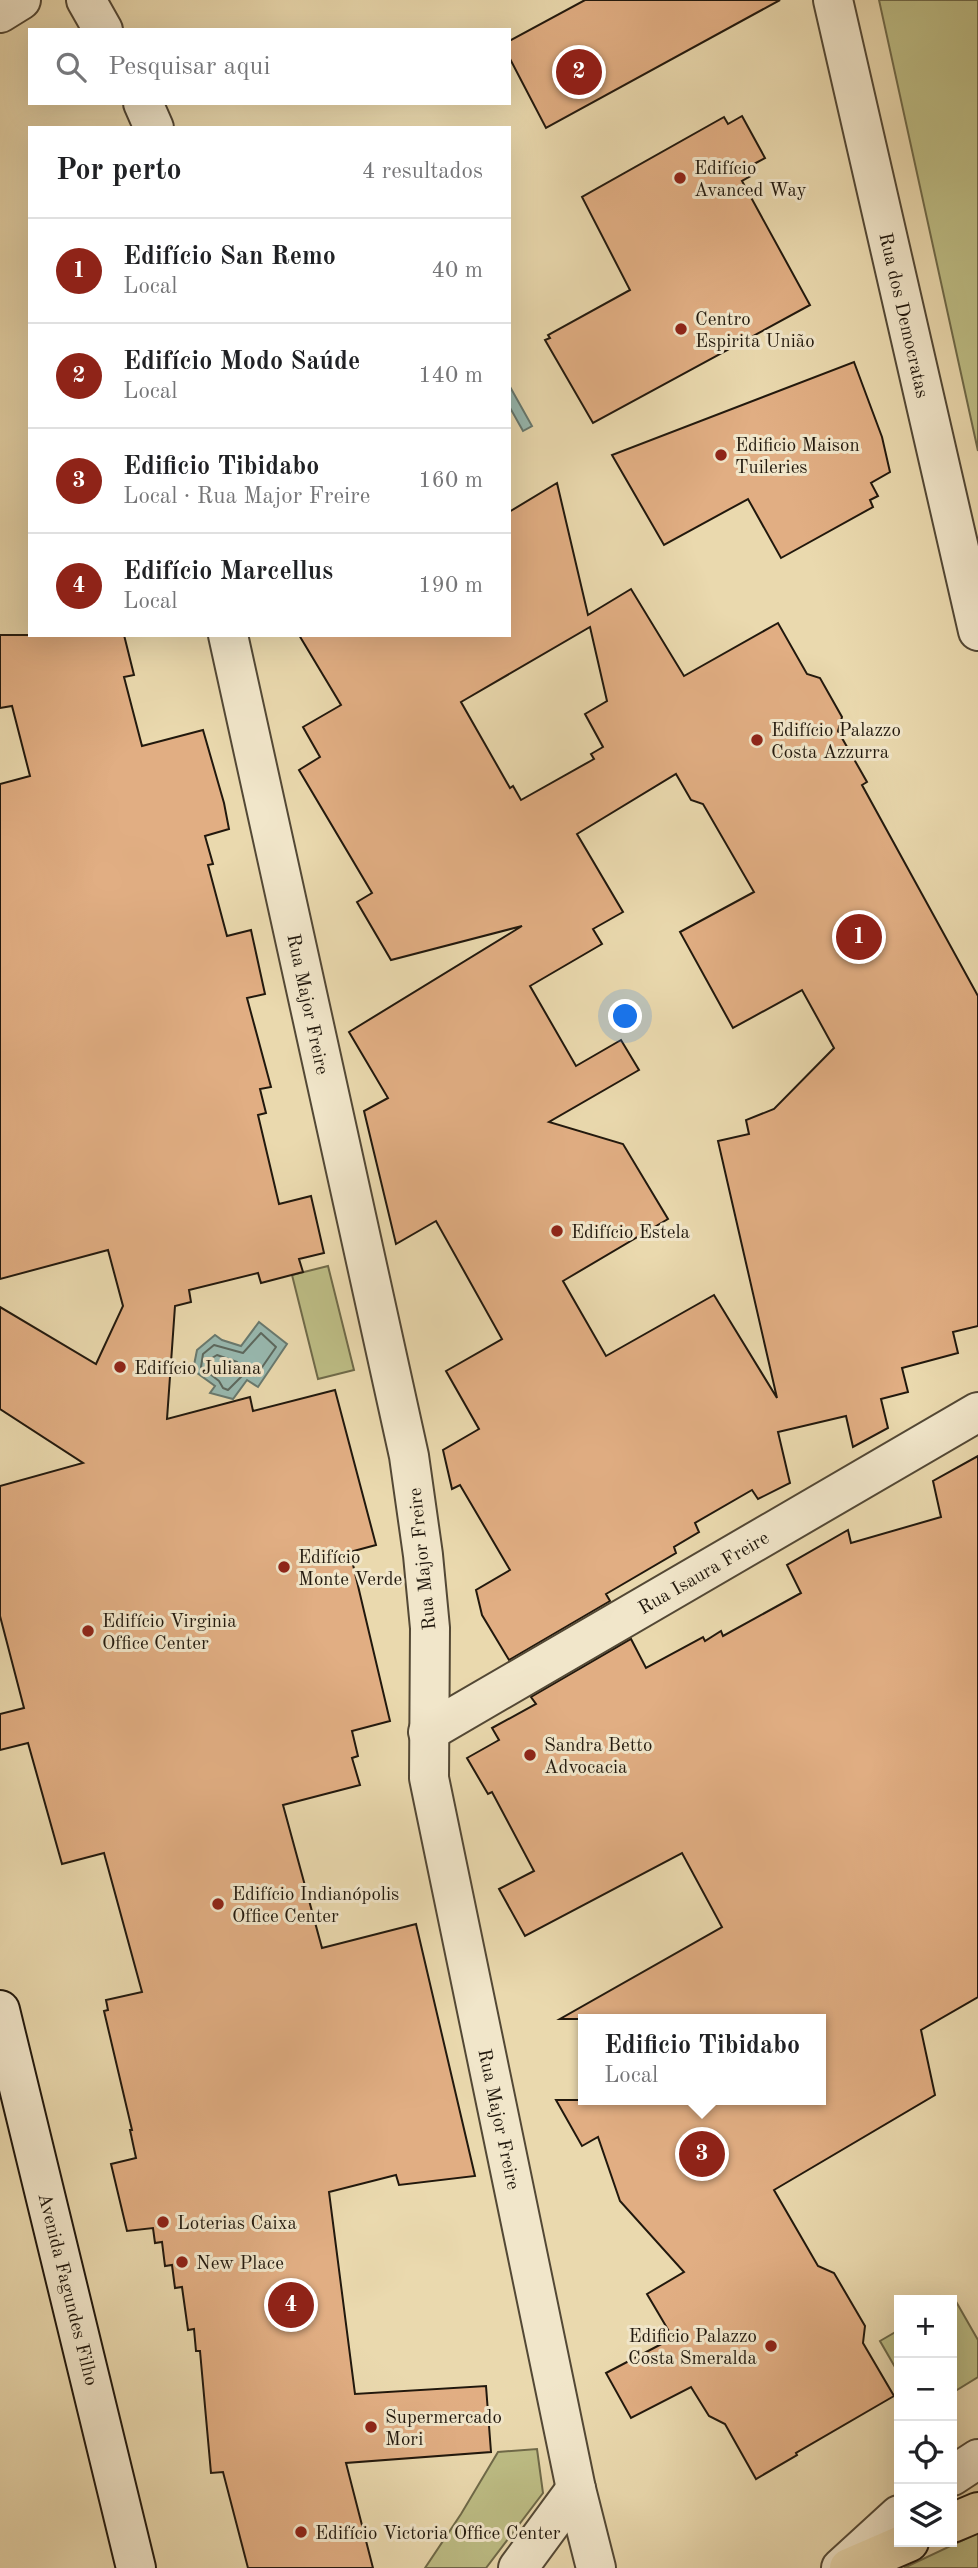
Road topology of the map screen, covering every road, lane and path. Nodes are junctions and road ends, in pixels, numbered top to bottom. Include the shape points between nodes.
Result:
1 (21, 0) edge
2 (86, 0) edge
3 (833, 0) edge
4 (0, 13) edge
5 (102, 28) edge
6 (144, 105) edge
7 (153, 126) edge
8 (978, 631) edge
9 (228, 637) edge
10 (978, 1412) edge
11 (428, 1732) junction
12 (0, 2010) edge
13 (12, 2102) edge
14 (978, 2459) edge
15 (957, 2473) edge
16 (576, 2489) junction
17 (978, 2512) edge
18 (894, 2520) edge
19 (957, 2521) edge
20 (897, 2547) edge
21 (136, 2568) edge
22 (518, 2568) edge
23 (596, 2568) edge
24 (841, 2568) edge
25 (849, 2568) edge

1 - 4 street
2 - 5 street
3 - 8 street, Rua dos Democratas
6 - 7 street
9 - 11 street, Rua Major Freire via 409,1456 430,1628
10 - 11 street, Rua Isaura Freire
11 - 16 street, Rua Major Freire via 429,1777 439,1832
12 - 13 street, Avenida Fagundes Filho
13 - 21 street, Avenida Fagundes Filho
14 - 15 street
16 - 22 street
16 - 23 street, Rua Major Freire
17 - 19 main road
18 - 24 street
20 - 25 main road

